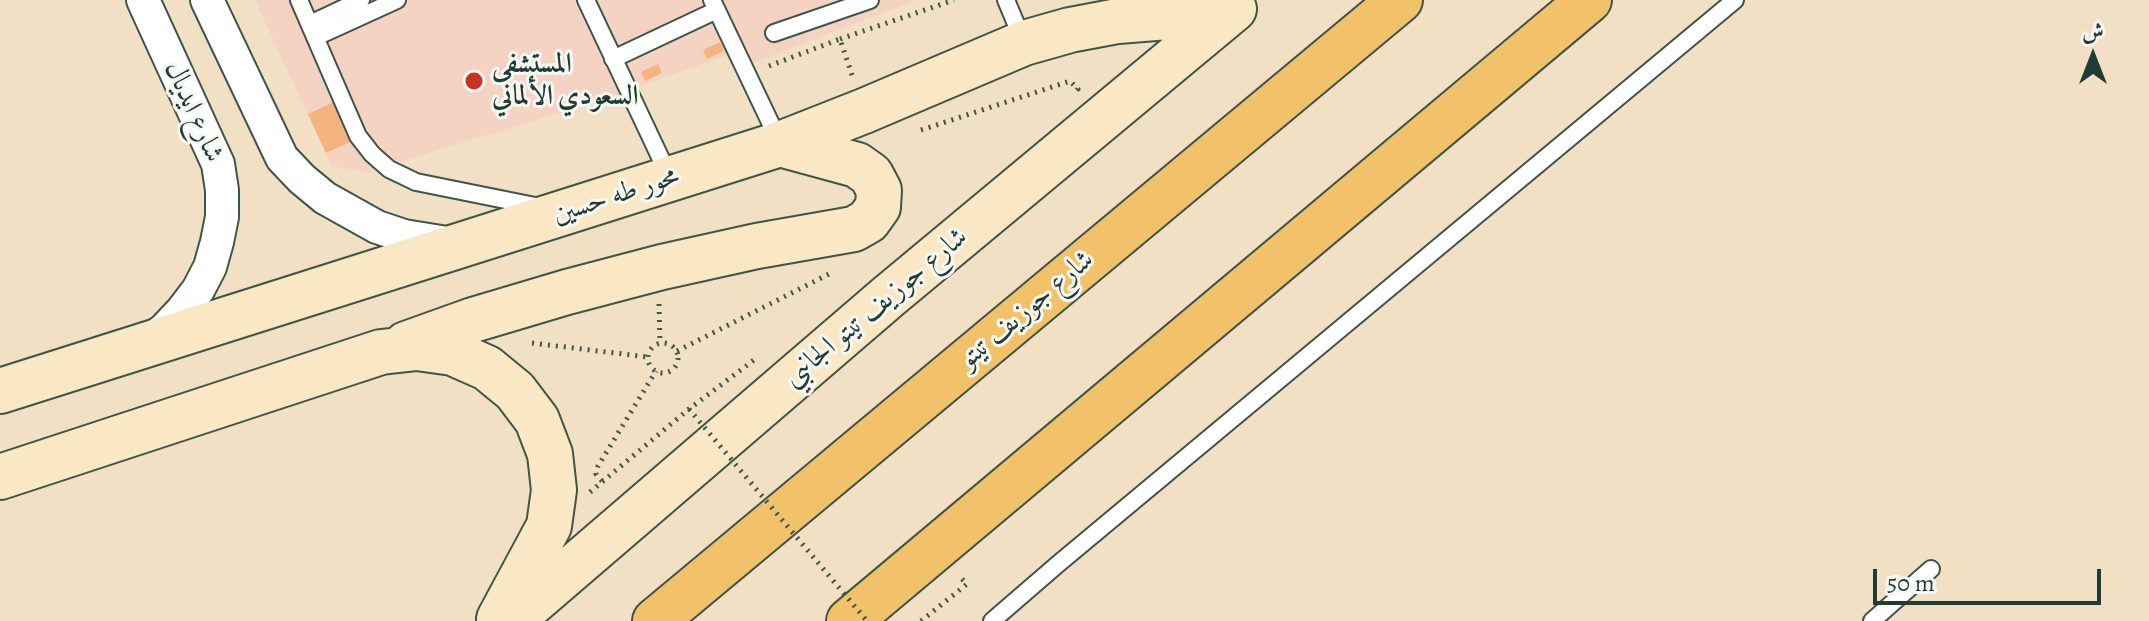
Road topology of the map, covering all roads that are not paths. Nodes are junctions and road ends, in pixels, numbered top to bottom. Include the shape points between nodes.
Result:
1 (143, 0) edge
2 (207, 0) edge
3 (299, 0) edge
4 (361, 0) edge
5 (397, 0) edge
6 (586, 0) edge
7 (870, 0) edge
8 (1006, 0) edge
9 (1400, 0) edge
10 (1589, 0) edge
11 (1735, 0) edge
12 (715, 5) edge
13 (1237, 6) edge
14 (313, 30) junction
15 (774, 33) dead end
16 (1024, 43) junction
17 (613, 59) junction
18 (780, 144) junction
19 (671, 179) junction
20 (566, 212) junction
21 (460, 245) junction
22 (144, 345) junction
23 (381, 352) junction
24 (0, 391) edge
25 (0, 477) edge
26 (1931, 569) dead end
27 (498, 621) edge
28 (511, 621) edge
29 (655, 621) edge
30 (849, 621) edge
31 (992, 621) edge
32 (1872, 621) edge

1 - 22 street, شارع ايديال via 218,164 222,190 222,217 210,267 182,311
2 - 21 street via 282,158 302,179 377,227
3 - 14 lane
4 - 14 lane
5 - 14 lane
6 - 17 lane
7 - 15 lane
8 - 16 lane
9 - 29 highway, شارع جوزيف تيتو
10 - 30 highway
11 - 31 lane
12 - 17 lane
12 - 18 lane
13 - 16 street, محور طه حسين via 1118,21
13 - 28 street, شارع جوزيف تيتو الجانبي
14 - 20 lane via 358,136 389,169 416,182
16 - 18 street, محور طه حسين
17 - 19 lane
18 - 19 street, محور طه حسين
18 - 23 street via 857,165 871,175 879,190 878,207 868,221 854,229 757,246 567,292
19 - 20 street, محور طه حسين
20 - 21 street, محور طه حسين
21 - 22 street, محور طه حسين
22 - 24 street, محور طه حسين
23 - 25 street
23 - 27 street via 417,348 453,353 476,363 515,391 537,420 550,454 554,490 549,526
26 - 32 lane

